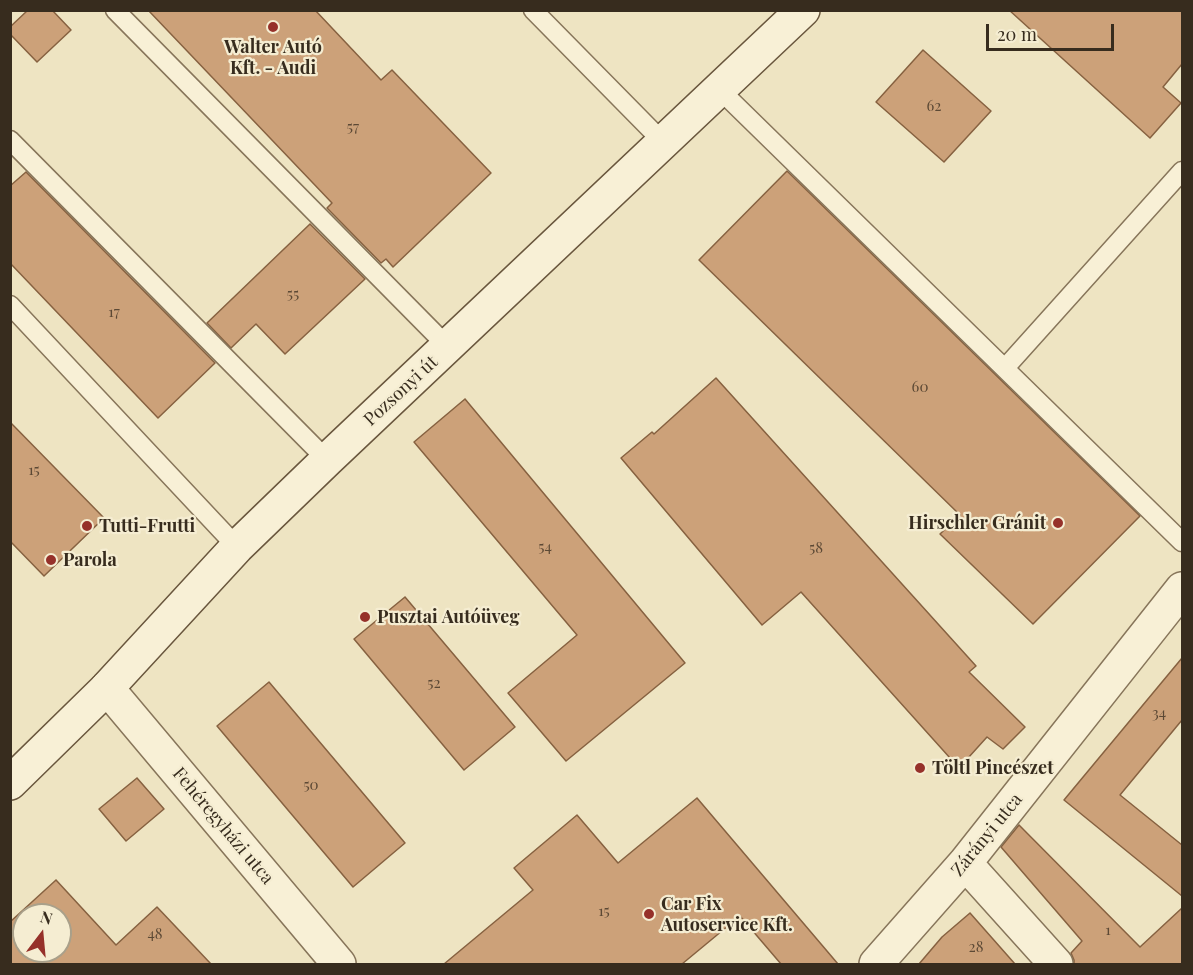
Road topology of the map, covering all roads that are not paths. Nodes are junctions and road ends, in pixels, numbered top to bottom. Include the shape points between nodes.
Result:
1 (115, 10) edge
2 (533, 10) edge
3 (803, 10) edge
4 (719, 89) junction
5 (10, 140) edge
6 (663, 142) junction
7 (1182, 171) edge
8 (10, 305) edge
9 (448, 346) junction
10 (1005, 368) junction
11 (327, 459) junction
12 (1182, 542) edge
13 (237, 547) junction
14 (1182, 589) edge
15 (107, 688) junction
16 (10, 783) edge
17 (965, 863) junction
18 (339, 964) edge
19 (876, 964) edge
20 (1056, 964) edge

1 - 9 lane
2 - 6 lane
3 - 4 main road, Pozsonyi út
4 - 6 main road, Pozsonyi út
4 - 10 lane
5 - 11 lane
6 - 9 main road, Pozsonyi út
7 - 10 lane
8 - 13 lane
9 - 11 main road, Pozsonyi út
10 - 12 lane
11 - 13 main road, Pozsonyi út
13 - 15 main road, Pozsonyi út
14 - 17 main road, Zárányi utca
15 - 16 main road, Pozsonyi út
15 - 18 main road, Fehéregyházi utca
17 - 19 main road, Zárányi utca
17 - 20 main road

